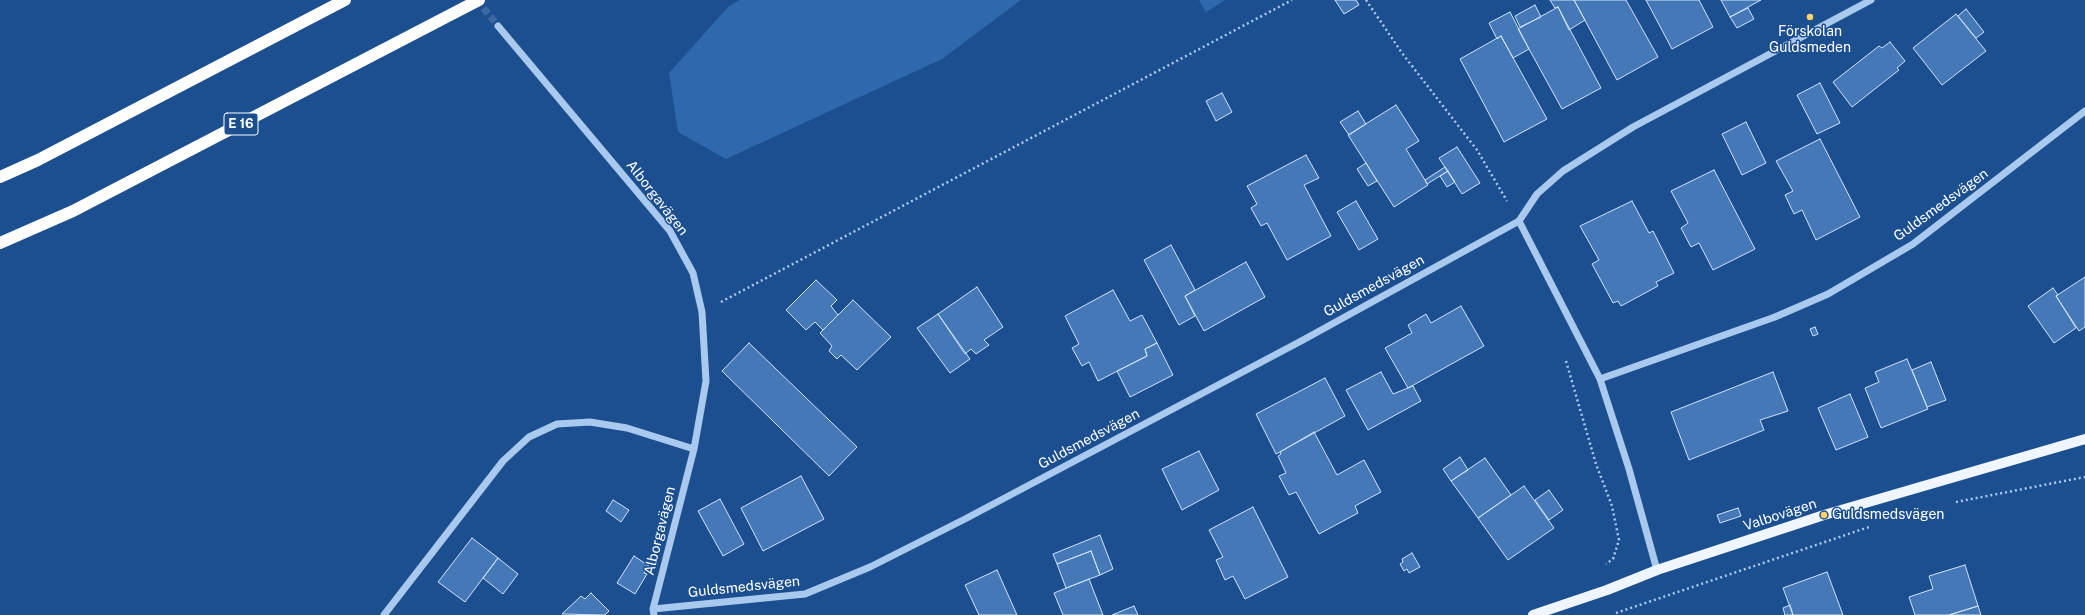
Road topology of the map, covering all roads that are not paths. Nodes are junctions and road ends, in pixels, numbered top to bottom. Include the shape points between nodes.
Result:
1 (345, 0) edge
2 (479, 0) edge
3 (1871, 0) edge
4 (498, 26) tunnel mouth
5 (2085, 111) edge
6 (0, 177) edge
7 (1519, 221) junction
8 (0, 243) edge
9 (1600, 379) junction
10 (2085, 439) edge
11 (694, 449) junction
12 (1657, 570) junction
13 (653, 612) edge
14 (384, 615) edge
15 (1533, 615) edge

1 - 6 highway via 38,160
2 - 8 highway, E 16 via 73,211
3 - 7 street, Guldsmedsvägen via 1633,127 1563,171 1537,194
4 - 11 street, Alborgavägen via 670,231 693,273 702,312 706,381
5 - 9 street, Guldsmedsvägen via 1912,244 1828,294 1775,317
7 - 9 street
7 - 13 street, Guldsmedsvägen via 1296,343 870,567 804,594
9 - 12 street via 1629,469
10 - 12 main road, Valbovägen via 1824,515
11 - 13 street, Alborgavägen
11 - 14 street via 627,428 590,422 557,424 529,437 504,461
12 - 15 main road, Valbovägen

